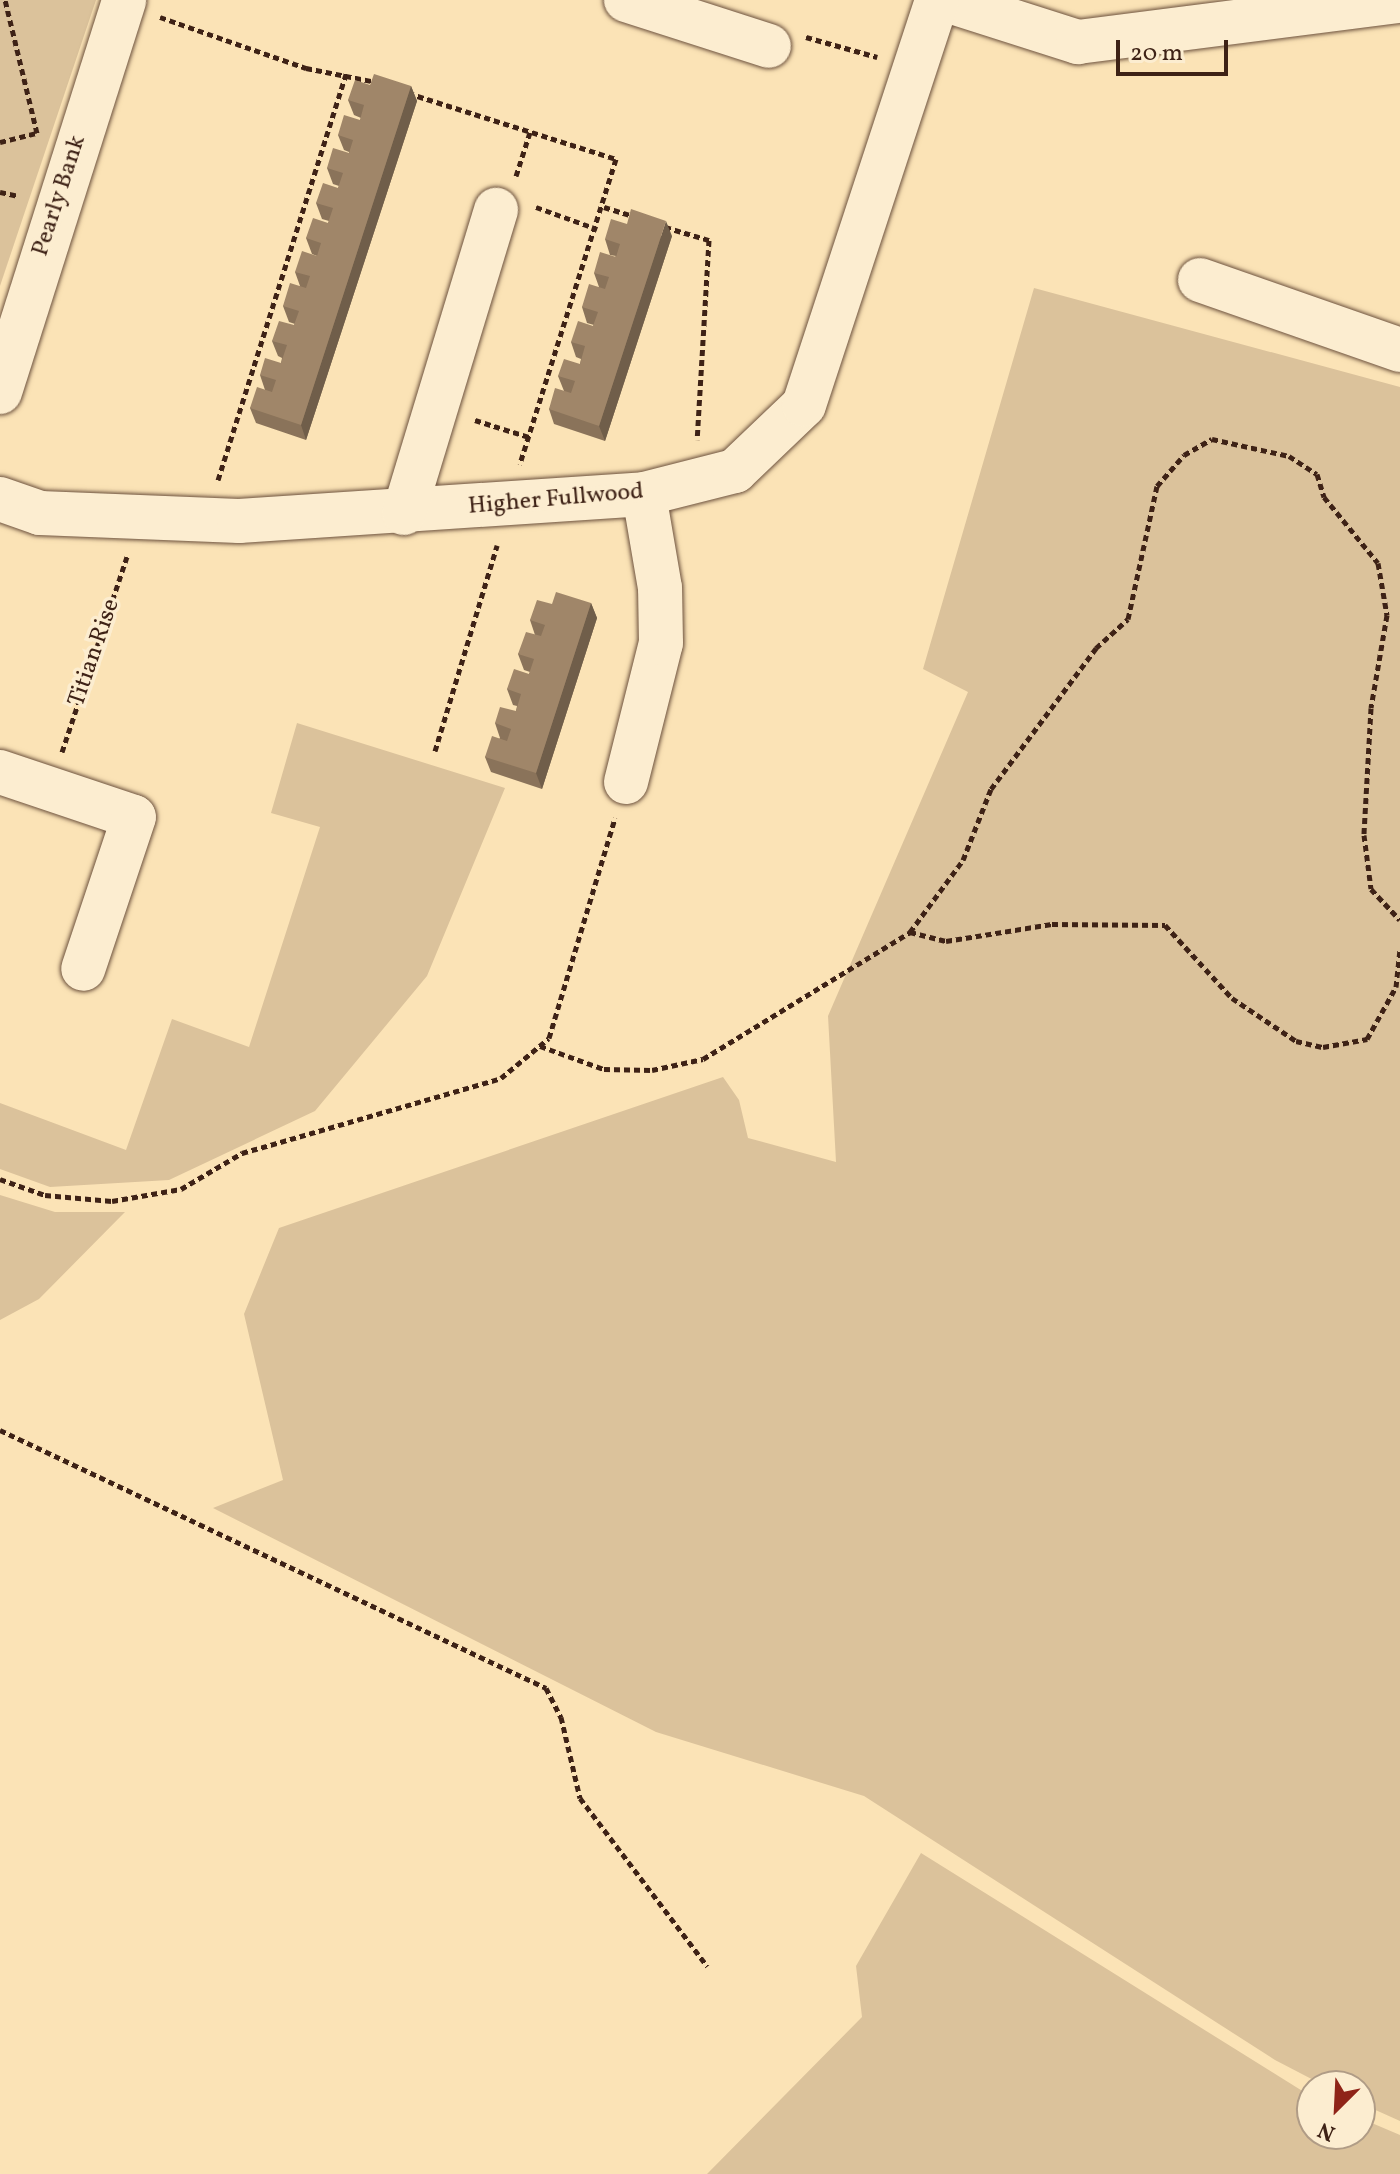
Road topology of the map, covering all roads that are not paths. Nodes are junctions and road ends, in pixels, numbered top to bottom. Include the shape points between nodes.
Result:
1 (626, 0) edge
2 (937, 0) edge
3 (946, 0) edge
4 (1400, 1) edge
5 (123, 2) edge
6 (1330, 5) edge
7 (769, 46) road end
8 (510, 206) road end
9 (1200, 280) dead end
10 (1400, 350) edge
11 (0, 392) edge
12 (644, 494) junction
13 (0, 499) edge
14 (404, 513) junction
15 (0, 772) edge
16 (626, 782) road end
17 (83, 969) dead end

1 - 7 street
2 - 12 street, Higher Fullwood via 804,405 735,471
3 - 6 street via 1078,42
4 - 6 street
5 - 11 street, Pearly Bank
8 - 14 street via 436,408
9 - 10 street
12 - 14 street, Higher Fullwood
12 - 16 street via 660,588 661,643
13 - 14 street, Higher Fullwood via 40,513 205,520
15 - 17 street via 134,817

